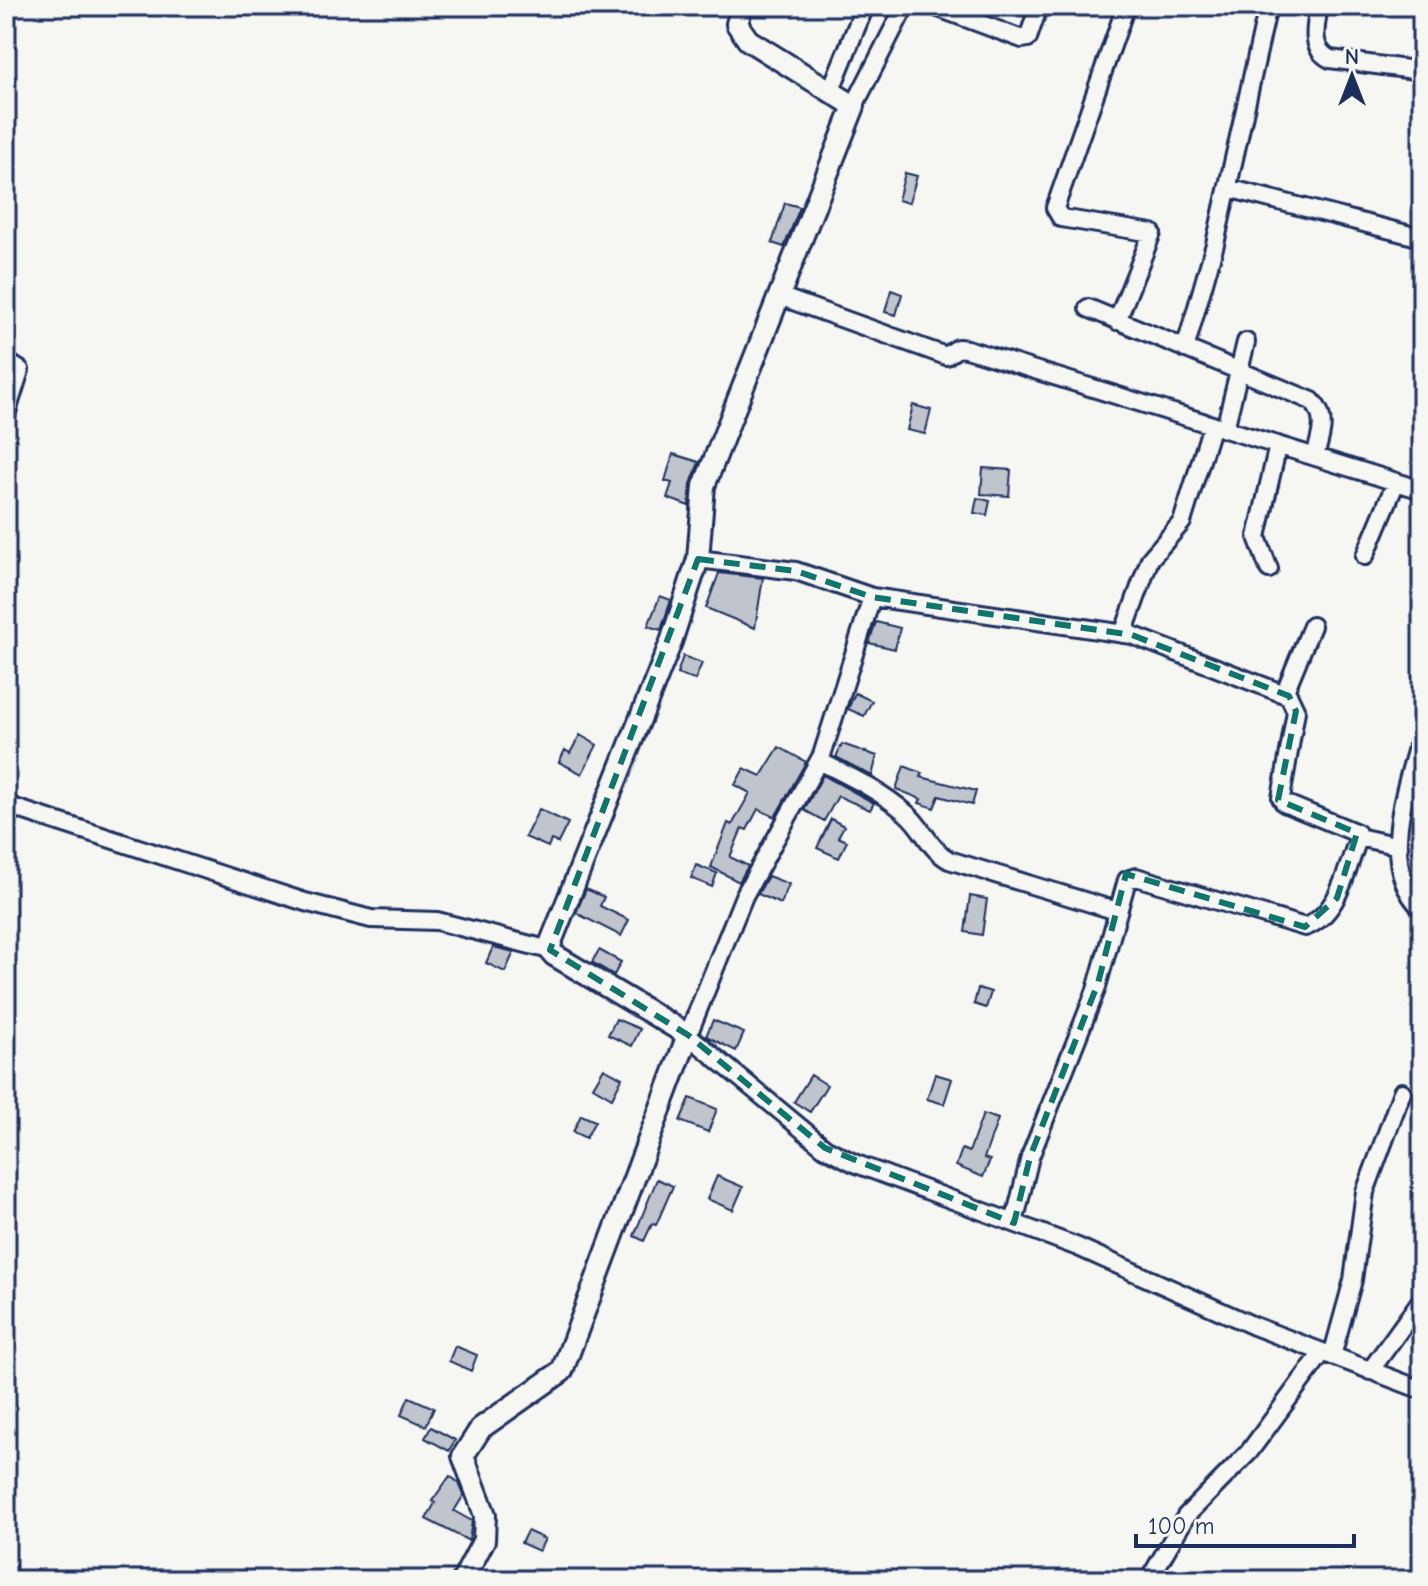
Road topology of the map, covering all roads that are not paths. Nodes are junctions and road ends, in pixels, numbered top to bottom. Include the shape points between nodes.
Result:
1 (742, 6) edge
2 (865, 6) edge
3 (905, 6) edge
4 (933, 6) edge
5 (1039, 6) edge
6 (1126, 6) edge
7 (1268, 6) edge
8 (1319, 6) edge
9 (1422, 71) edge
10 (830, 92) junction
11 (854, 106) junction
12 (1228, 188) junction
13 (1422, 238) edge
14 (779, 296) junction
15 (1088, 308) dead end
16 (1117, 321) junction
17 (1246, 342) dead end
18 (1185, 349) junction
19 (6, 361) edge
20 (1239, 372) junction
21 (6, 415) edge
22 (1219, 427) junction
23 (1278, 445) junction
24 (1315, 456) junction
25 (1396, 482) junction
26 (1422, 490) edge
27 (1365, 556) dead end
28 (698, 559) junction
29 (1269, 569) dead end
30 (872, 597) junction
31 (1312, 626) dead end
32 (1123, 634) junction
33 (1284, 694) junction
34 (1422, 729) edge
35 (819, 761) junction
36 (6, 804) edge
37 (1358, 837) junction
38 (1399, 846) junction
39 (1422, 909) edge
40 (1117, 911) junction
41 (550, 950) junction
42 (688, 1035) junction
43 (1402, 1092) dead end
44 (1014, 1223) junction
45 (1422, 1299) edge
46 (1327, 1354) junction
47 (1370, 1371) junction
48 (1422, 1390) edge
49 (463, 1580) edge
50 (1149, 1580) edge

1 - 10 street via 737,24 748,40
2 - 10 street
3 - 11 street
4 - 5 street via 1022,39 1033,31
6 - 16 street via 1055,208 1061,218 1152,233
7 - 12 street
8 - 9 street via 1315,40 1323,55
10 - 11 street
11 - 14 street
12 - 13 street
12 - 18 street
14 - 22 street via 946,356 967,349
14 - 28 street via 704,486
15 - 16 street
16 - 18 street
17 - 20 street
18 - 20 street
19 - 21 street via 20,370
20 - 22 street
20 - 24 street via 1312,401 1320,410 1322,428
22 - 23 street
22 - 32 street via 1182,522 1150,559
23 - 24 street
23 - 29 street via 1257,537
24 - 25 street
25 - 26 street
25 - 27 street
28 - 30 street via 796,571
28 - 41 street via 671,642
30 - 32 street
30 - 35 street
31 - 33 street
32 - 33 street
33 - 37 street via 1296,711 1281,798 1354,829
34 - 38 street via 1401,812
35 - 40 street via 906,813 949,860
35 - 42 street via 744,896
36 - 41 street via 305,902 371,919 437,921
37 - 38 street
37 - 40 street via 1337,898 1309,926 1136,877 1123,884
38 - 39 street via 1405,883
40 - 44 street via 1098,983 1030,1157
41 - 42 street
42 - 44 street via 825,1148
42 - 49 street via 562,1371 481,1428 463,1456 485,1515 484,1540
43 - 46 street via 1365,1192 1353,1280
44 - 46 street
45 - 47 street
46 - 47 street
46 - 50 street via 1254,1446 1186,1516
47 - 48 street

